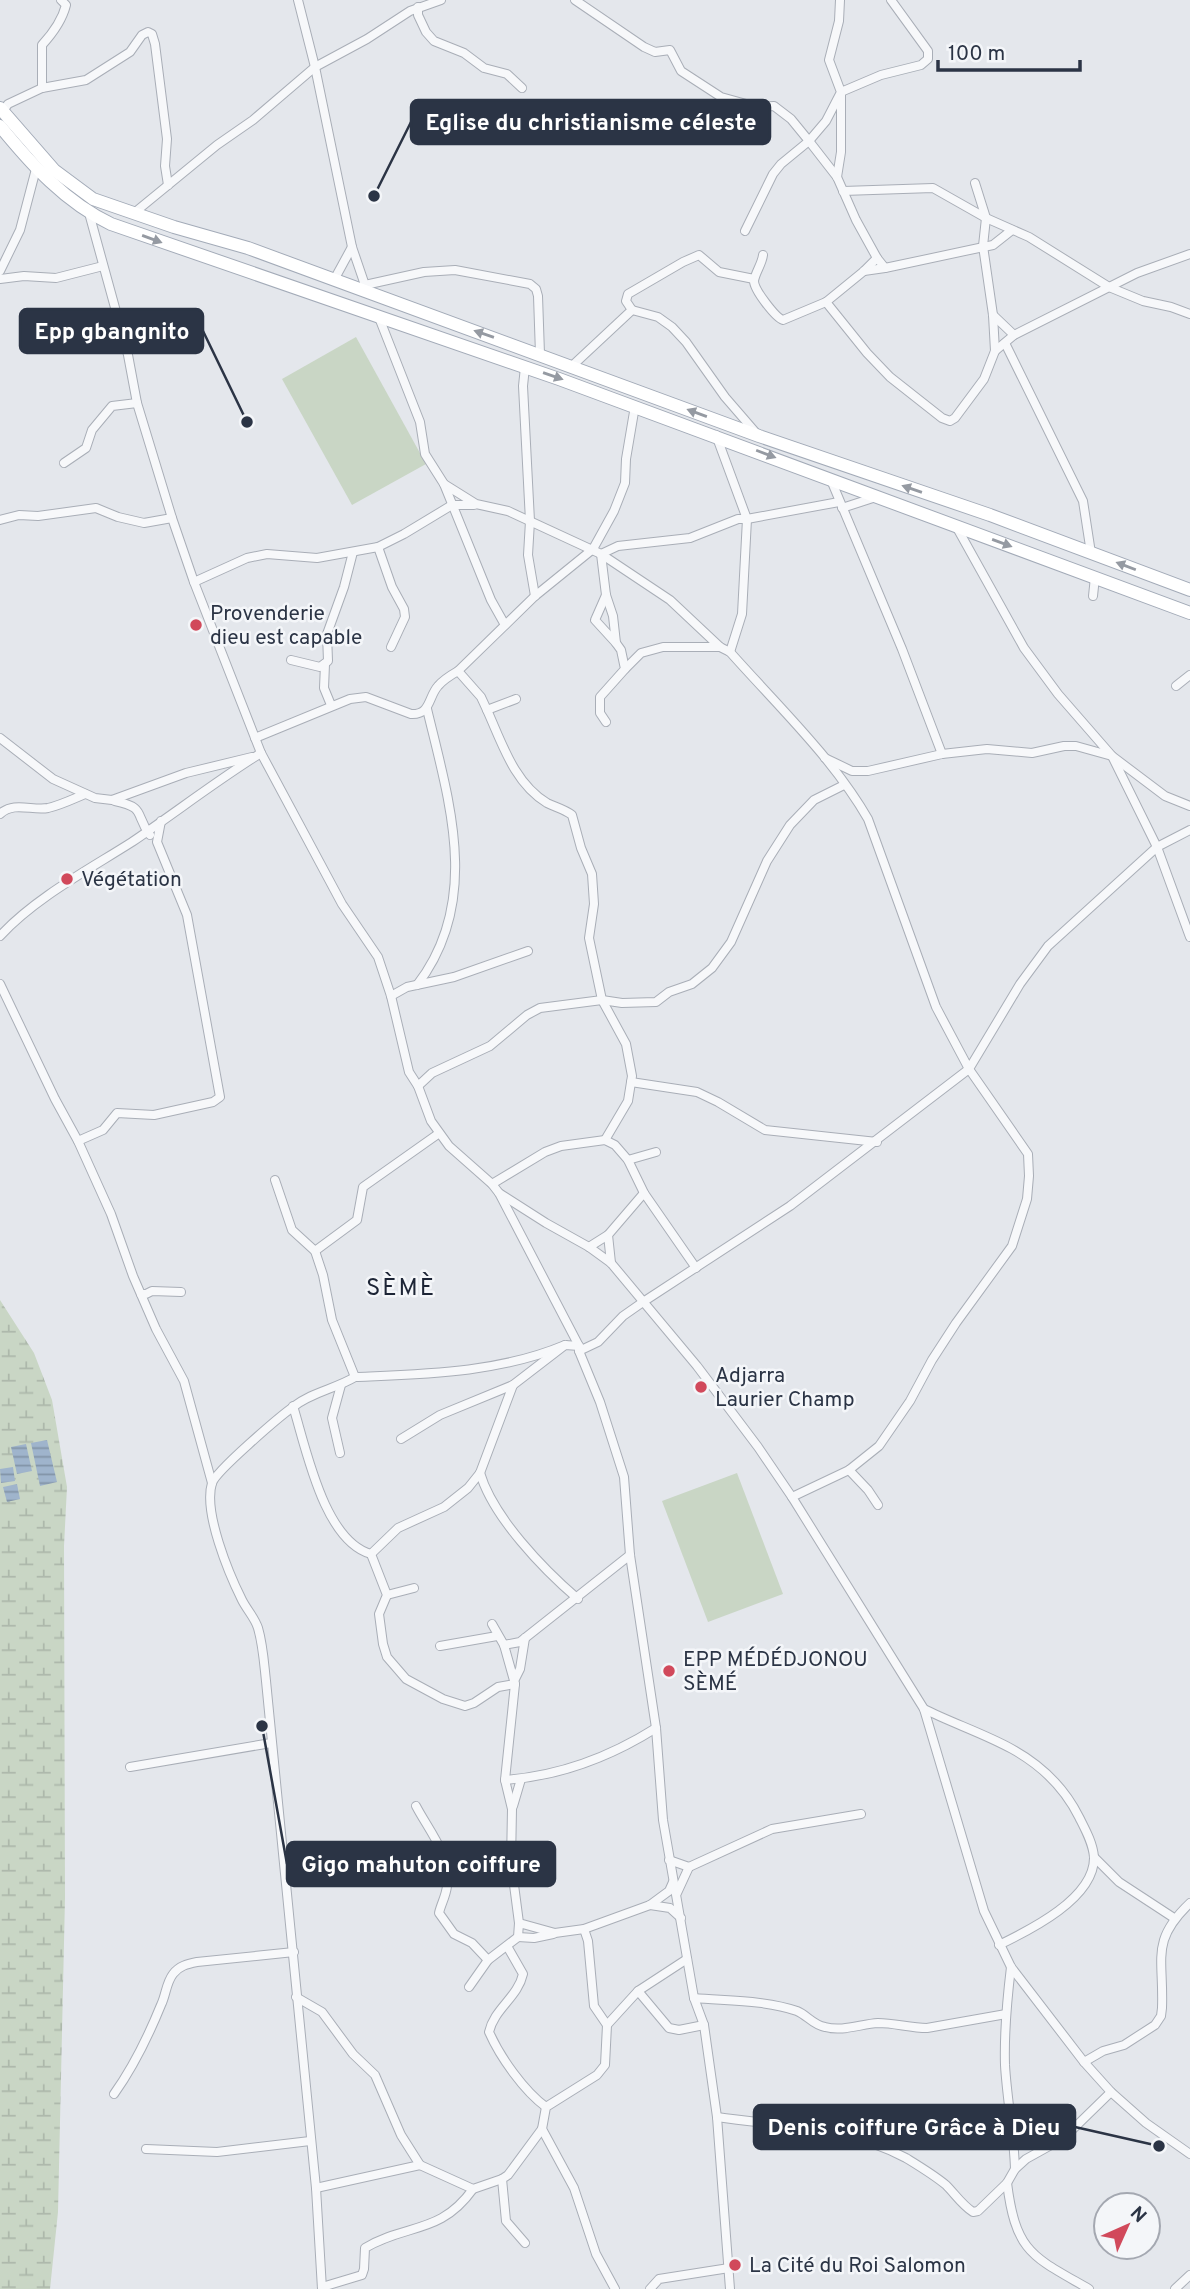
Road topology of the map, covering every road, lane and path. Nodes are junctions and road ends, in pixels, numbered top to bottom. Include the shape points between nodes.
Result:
1 (61, 0) edge
2 (298, 0) edge
3 (441, 0) edge
4 (575, 0) edge
5 (840, 0) edge
6 (891, 0) edge
7 (418, 7) junction
8 (315, 67) junction
9 (42, 88) junction
10 (522, 88) dead end
11 (841, 92) junction
12 (1, 109) edge
13 (0, 126) edge
14 (809, 141) junction
15 (36, 169) junction
16 (837, 177) junction
17 (975, 183) dead end
18 (168, 185) junction
19 (843, 191) junction
20 (89, 213) junction
21 (134, 213) junction
22 (986, 218) junction
23 (1012, 230) junction
24 (745, 231) dead end
25 (983, 246) junction
26 (352, 247) junction
27 (1190, 254) edge
28 (763, 255) dead end
29 (877, 258) junction
30 (103, 266) junction
31 (885, 268) junction
32 (0, 271) edge
33 (864, 271) junction
34 (0, 279) edge
35 (754, 279) junction
36 (334, 280) junction
37 (1109, 287) junction
38 (366, 288) junction
39 (826, 302) junction
40 (632, 310) junction
41 (1190, 314) edge
42 (378, 315) junction
43 (993, 315) junction
44 (1014, 335) junction
45 (1005, 343) junction
46 (995, 351) junction
47 (540, 354) junction
48 (572, 366) junction
49 (525, 367) junction
50 (137, 404) junction
51 (635, 406) junction
52 (716, 435) junction
53 (759, 436) junction
54 (64, 463) dead end
55 (831, 480) junction
56 (444, 484) junction
57 (877, 497) junction
58 (452, 505) junction
59 (476, 505) junction
60 (841, 505) junction
61 (172, 518) junction
62 (747, 519) junction
63 (0, 520) edge
64 (530, 521) junction
65 (956, 526) junction
66 (378, 547) junction
67 (593, 549) junction
68 (353, 552) junction
69 (1091, 553) junction
70 (601, 554) junction
71 (1095, 577) junction
72 (194, 582) junction
73 (1190, 590) edge
74 (606, 595) junction
75 (535, 596) junction
76 (1093, 596) dead end
77 (1190, 613) edge
78 (505, 625) junction
79 (619, 646) junction
80 (391, 647) dead end
81 (720, 647) junction
82 (730, 652) junction
83 (641, 653) junction
84 (291, 660) dead end
85 (325, 664) junction
86 (625, 669) junction
87 (458, 671) junction
88 (1190, 675) edge
89 (1176, 686) dead end
90 (516, 699) dead end
91 (331, 705) junction
92 (427, 709) junction
93 (487, 710) junction
94 (606, 722) dead end
95 (0, 738) edge
96 (255, 738) junction
97 (942, 754) junction
98 (258, 755) junction
99 (1112, 756) junction
100 (822, 757) junction
101 (844, 785) junction
102 (85, 794) junction
103 (112, 800) junction
104 (1190, 806) edge
105 (0, 814) edge
106 (161, 821) junction
107 (1190, 830) edge
108 (147, 832) junction
109 (156, 838) junction
110 (1157, 847) junction
111 (0, 936) edge
112 (1190, 937) edge
113 (528, 951) dead end
114 (0, 984) edge
115 (418, 985) junction
116 (391, 996) junction
117 (602, 1000) junction
118 (969, 1069) junction
119 (631, 1082) junction
120 (418, 1086) junction
121 (438, 1134) junction
122 (605, 1140) junction
123 (78, 1141) junction
124 (877, 1142) junction
125 (656, 1152) dead end
126 (628, 1160) junction
127 (275, 1180) dead end
128 (492, 1184) junction
129 (499, 1193) junction
130 (644, 1193) junction
131 (608, 1235) junction
132 (589, 1247) junction
133 (315, 1251) junction
134 (611, 1263) junction
135 (696, 1268) junction
136 (181, 1292) dead end
137 (141, 1294) junction
138 (643, 1302) junction
139 (565, 1345) junction
140 (579, 1349) junction
141 (355, 1377) junction
142 (341, 1385) junction
143 (513, 1385) junction
144 (293, 1406) junction
145 (401, 1439) dead end
146 (340, 1453) dead end
147 (849, 1471) junction
148 (480, 1473) junction
149 (212, 1483) junction
150 (792, 1497) junction
151 (878, 1505) dead end
152 (371, 1554) junction
153 (631, 1555) junction
154 (414, 1588) dead end
155 (387, 1595) junction
156 (578, 1599) junction
157 (492, 1624) dead end
158 (497, 1636) junction
159 (525, 1638) junction
160 (504, 1645) junction
161 (440, 1646) dead end
162 (515, 1682) junction
163 (923, 1709) junction
164 (656, 1728) junction
165 (271, 1743) junction
166 (130, 1767) dead end
167 (521, 1779) junction
168 (505, 1780) junction
169 (416, 1806) dead end
170 (512, 1808) junction
171 (861, 1814) dead end
172 (1094, 1857) junction
173 (669, 1860) junction
174 (690, 1867) junction
175 (673, 1880) junction
176 (676, 1894) junction
177 (1190, 1903) edge
178 (650, 1905) junction
179 (681, 1918) junction
180 (1174, 1918) junction
181 (519, 1923) junction
182 (584, 1929) junction
183 (555, 1933) junction
184 (518, 1937) junction
185 (999, 1945) junction
186 (507, 1946) junction
187 (294, 1952) junction
188 (488, 1959) junction
189 (687, 1959) junction
190 (1011, 1967) junction
191 (468, 1987) dead end
192 (638, 1992) junction
193 (296, 1997) junction
194 (694, 1998) junction
195 (1006, 2014) junction
196 (607, 2025) junction
197 (704, 2025) junction
198 (1084, 2062) junction
199 (1111, 2092) junction
200 (114, 2094) dead end
201 (546, 2108) junction
202 (717, 2117) junction
203 (542, 2129) junction
204 (310, 2141) junction
205 (146, 2148) dead end
206 (1190, 2154) edge
207 (420, 2165) junction
208 (1015, 2169) junction
209 (502, 2179) junction
210 (1007, 2183) junction
211 (316, 2188) junction
212 (473, 2189) junction
213 (526, 2243) dead end
214 (729, 2268) junction
215 (1190, 2275) edge
216 (322, 2288) edge
217 (615, 2289) edge
218 (650, 2289) edge
219 (730, 2289) edge
220 (1089, 2289) edge
221 (1175, 2289) edge

1 - 9 street via 65,10 42,45
2 - 8 street
3 - 7 street
4 - 14 street via 644,47 654,52 670,50 681,71 721,97 757,107 774,106
5 - 11 street via 829,61
6 - 11 street via 928,51 928,59
7 - 8 street
7 - 10 street via 434,41 464,53 484,68 507,74
8 - 18 street
8 - 26 street
9 - 12 street
9 - 18 street via 86,80 130,52 142,35 152,34 167,139
11 - 14 street
11 - 16 street
12 - 21 main road via 54,170 77,189
13 - 15 main road
14 - 16 street
14 - 24 street via 773,174
15 - 20 main road
15 - 32 street via 20,230
16 - 19 street
17 - 22 street
18 - 21 street
19 - 22 street via 933,188
19 - 29 street
20 - 30 street
20 -> 42 main road
21 - 36 main road
22 - 23 street
22 - 25 street
23 - 25 street
23 - 37 street
25 - 31 street
25 - 43 street
26 - 36 street
26 - 38 street
27 - 37 street
28 - 35 street
29 - 31 street
29 - 33 street
30 - 34 street via 56,278
30 - 50 street
31 - 33 street
33 - 39 street
35 - 39 street via 756,291 779,320
35 - 40 street via 719,272 699,255 628,295
36 - 38 main road
37 - 41 street
37 - 44 street
47 -> 38 main road
38 - 47 street via 424,271 455,270 530,284 538,296
39 - 46 street via 890,377 950,421 984,379
40 - 48 street
40 - 53 street via 658,317 672,327
42 - 49 main road
42 - 56 street via 420,422 425,454
43 - 44 street
43 - 46 street
44 - 45 street
45 - 46 street
45 - 69 street via 1083,501
47 - 48 main road
53 -> 48 main road
49 -> 51 main road
49 - 64 street
50 - 54 street via 112,406 92,430 86,448
50 - 61 street
51 - 52 main road
51 - 67 street via 625,483
52 -> 55 main road
52 - 62 street
69 -> 53 main road
55 - 57 main road
55 - 60 street
56 - 58 street
56 - 59 street
57 - 60 street
57 - 65 main road
58 - 59 street
58 - 66 street
58 - 78 street
59 - 64 street
60 - 62 street
60 - 97 street
61 - 63 street via 144,523 96,508
61 - 72 street
62 - 70 street via 690,538 618,546
62 - 82 street via 742,614
64 - 67 street
64 - 75 street via 528,555
65 -> 71 main road
65 - 99 street via 1024,648
66 - 68 street
66 - 80 street via 404,609 405,617
67 - 70 street
67 - 75 street
68 - 72 street via 317,558 267,554
68 - 85 street via 327,634
73 -> 69 main road
70 - 74 street
70 - 81 street via 670,600
71 - 76 street
71 - 77 main road
72 - 96 street
74 - 79 street
74 - 79 street via 595,620
75 - 78 street
78 - 87 street
79 - 83 street
79 - 86 street
81 - 82 street
81 - 83 street via 663,647
82 - 100 street
83 - 86 street
84 - 85 street via 315,667
85 - 91 street via 324,688
86 - 94 street via 600,697 600,713
87 - 92 street via 436,688
87 - 93 street
88 - 89 street
90 - 93 street
91 - 92 street via 366,697 411,714
91 - 96 street
92 - 115 street via 457,866 449,926
93 - 117 street via 496,735 529,789 566,810 575,822 592,874 589,939
95 - 102 street via 53,779
96 - 98 street
97 - 99 street via 1032,753 1076,746
97 - 100 street via 868,771 852,771
98 - 103 street via 186,773
98 - 106 street
98 - 116 street via 342,904 378,957
99 - 104 street via 1165,796
99 - 110 street
100 - 101 street
101 - 117 street via 814,800 790,825 767,861 731,942 712,968 656,1002
101 - 118 street via 868,819 936,1007
102 - 103 street
102 - 105 street via 44,809 14,807
103 - 108 street via 138,810
106 - 108 street
106 - 109 street
107 - 110 street
108 - 109 street
108 - 111 street via 26,911
109 - 123 street via 187,915 220,1097 154,1115 117,1113 103,1130
110 - 112 street
110 - 118 street via 1048,946
113 - 115 street
114 - 123 street
115 - 116 street
116 - 120 street via 409,1072
117 - 119 street via 626,1044
117 - 120 street via 540,1008 490,1046 432,1073
118 - 124 street
118 - 147 street via 1028,1154 1021,1223 1012,1246 956,1323 910,1401 878,1446
119 - 122 street via 628,1101
119 - 124 street via 696,1092 765,1130
120 - 121 street
121 - 128 street
121 - 133 street via 363,1187 357,1220
122 - 126 street
122 - 128 street via 545,1152
123 - 137 street
124 - 135 street
125 - 126 street
126 - 130 street
127 - 133 street via 292,1230
128 - 129 street
129 - 132 street
129 - 140 street
130 - 131 street
130 - 135 street
131 - 132 street
131 - 134 street
132 - 134 street
133 - 141 street via 335,1329
134 - 138 street
135 - 138 street
136 - 137 street
137 - 149 street via 184,1381
138 - 140 street via 598,1342
138 - 150 street via 727,1406
139 - 140 street
139 - 141 street via 488,1368
139 - 143 street
140 - 153 street via 624,1477
141 - 142 street
142 - 144 street
142 - 146 street via 332,1418
143 - 145 street via 440,1415
143 - 148 street
144 - 149 street via 223,1466
144 - 152 street via 330,1516 345,1537
147 - 150 street
147 - 151 street
148 - 152 street via 454,1500 398,1528
148 - 156 street via 492,1501 529,1551
149 - 165 street via 210,1504 220,1544 258,1626
150 - 163 street
152 - 155 street
153 - 156 street
153 - 164 street
154 - 155 street
155 - 162 street via 379,1614 383,1644 387,1657 406,1679 465,1706
156 - 159 street
157 - 158 street
158 - 160 street
158 - 161 street
159 - 160 street
159 - 162 street
160 - 162 street
162 - 168 street
163 - 172 street via 1011,1748 1049,1775 1073,1804
163 - 185 street via 975,1883
164 - 167 street via 599,1759
164 - 173 street
165 - 166 street
165 - 187 street
167 - 168 street
167 - 170 street
168 - 170 street
169 - 188 street via 440,1847 447,1870 441,1915 454,1934
170 - 181 street via 511,1862
171 - 174 street via 772,1829
172 - 180 street via 1119,1882
172 - 185 street via 1086,1882 1068,1903
173 - 174 street
173 - 175 street
174 - 176 street
175 - 176 street
175 - 178 street via 669,1891
176 - 179 street
177 - 180 street
178 - 179 street via 670,1908
178 - 182 street
179 - 189 street
180 - 198 street via 1162,1940 1161,2016 1124,2045
181 - 183 street
181 - 184 street
182 - 183 street
182 - 196 street via 594,2006
183 - 184 street
184 - 186 street
185 - 190 street
186 - 188 street
186 - 201 street via 523,1974 489,2032 506,2062
187 - 193 street
187 - 200 street via 197,1962 175,1971 142,2050
188 - 191 street
189 - 192 street
189 - 194 street
190 - 195 street
190 - 198 street
192 - 196 street
192 - 197 street via 669,2028
193 - 204 street
193 - 207 street via 322,2012 375,2075 401,2135
194 - 195 street via 799,2011 825,2028 841,2029 886,2023 927,2028
194 - 197 street
195 - 208 street via 1005,2066
196 - 201 street via 605,2065
197 - 202 street
198 - 199 street
199 - 206 street
199 - 208 street via 1071,2131
201 - 203 street
202 - 210 street via 793,2124 863,2141 925,2170 973,2211
202 - 214 street
203 - 209 street
203 - 217 street via 574,2188 596,2254
204 - 205 street via 217,2152
204 - 211 street
207 - 211 street
207 - 212 street
208 - 210 street
209 - 212 street
209 - 213 street via 506,2221
210 - 220 street via 1013,2220 1023,2243 1045,2265
211 - 216 street
212 - 216 street via 454,2212 365,2248 362,2275
214 - 218 street via 659,2279
214 - 219 street
215 - 221 street

